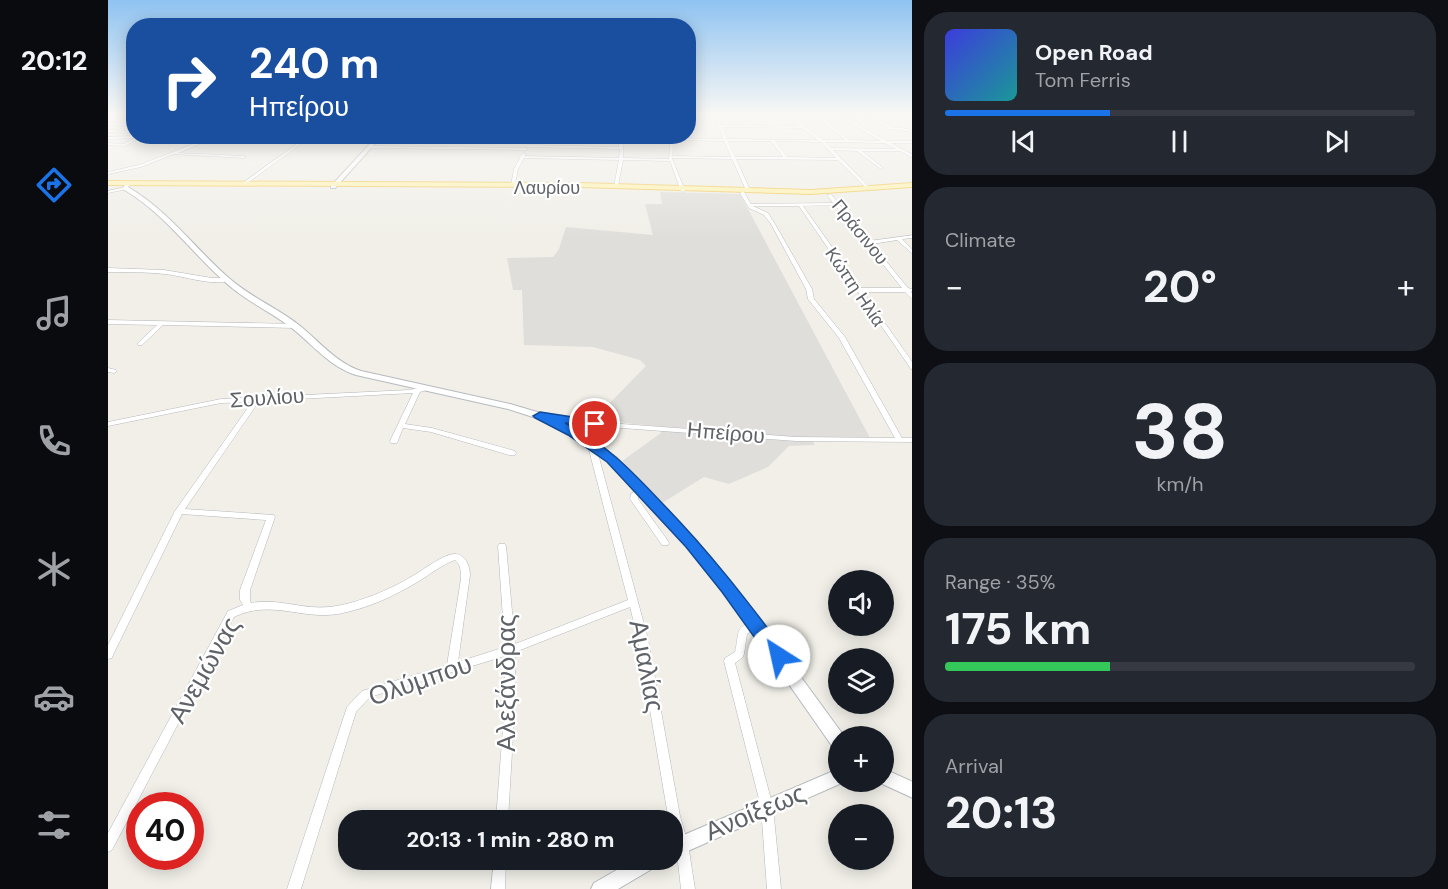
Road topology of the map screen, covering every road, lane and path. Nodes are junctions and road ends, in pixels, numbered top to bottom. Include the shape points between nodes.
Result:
1 (167, 155) edge
2 (217, 155) edge
3 (284, 155) edge
4 (361, 155) edge
5 (621, 155) edge
6 (671, 155) edge
7 (783, 155) edge
8 (835, 155) edge
9 (866, 155) edge
10 (244, 157) dead end
11 (521, 157) joint
12 (735, 158) junction
13 (621, 159) junction
14 (671, 159) junction
15 (786, 159) junction
16 (839, 159) junction
17 (881, 168) dead end
18 (108, 173) edge
19 (108, 183) edge
20 (245, 183) junction
21 (182, 184) junction
22 (334, 185) junction
23 (513, 185) junction
24 (126, 186) junction
25 (616, 186) junction
26 (912, 187) edge
27 (682, 189) junction
28 (868, 189) junction
29 (745, 191) junction
30 (108, 192) edge
31 (829, 195) junction
32 (800, 204) junction
33 (837, 204) junction
34 (749, 205) junction
35 (912, 236) edge
36 (898, 238) junction
37 (868, 243) junction
38 (912, 254) edge
39 (108, 270) edge
40 (228, 280) junction
41 (857, 290) junction
42 (909, 290) edge
43 (912, 298) edge
44 (108, 322) edge
45 (161, 324) junction
46 (295, 326) junction
47 (140, 344) dead end
48 (912, 368) edge
49 (422, 389) junction
50 (257, 399) junction
51 (540, 416) junction
52 (108, 424) edge
53 (401, 426) junction
54 (900, 440) junction
55 (912, 440) edge
56 (394, 441) dead end
57 (594, 446) junction
58 (512, 453) dead end
59 (642, 490) junction
60 (179, 511) junction
61 (664, 543) dead end
62 (502, 546) dead end
63 (634, 602) junction
64 (248, 606) junction
65 (756, 624) junction
66 (510, 650) junction
67 (108, 655) edge
68 (452, 668) junction
69 (828, 727) edge
70 (828, 781) edge
71 (894, 782) edge
72 (912, 790) edge
73 (767, 807) junction
74 (503, 810) edge
75 (673, 810) edge
76 (683, 843) edge
77 (108, 846) edge
78 (683, 869) edge
79 (499, 870) edge
80 (633, 870) edge
81 (294, 889) edge
82 (498, 889) edge
83 (600, 889) edge
84 (688, 889) edge
85 (774, 889) edge

1 - 18 street
2 - 10 street
3 - 20 street
4 - 22 street
5 - 13 street
6 - 14 street
7 - 15 street
8 - 16 street
9 - 17 street
11 - 13 street
11 - 23 street
12 - 14 street
12 - 15 street
12 - 29 street
13 - 14 street
13 - 25 street
14 - 27 street
15 - 16 street
16 - 28 street
19 - 24 main road, Λαυρίου
20 - 21 main road, Λαυρίου
20 - 22 main road, Λαυρίου
21 - 22 main road, Λαυρίου
21 - 24 main road, Λαυρίου
22 - 23 main road, Λαυρίου
22 - 27 main road, Λαυρίου
23 - 25 main road, Λαυρίου
24 - 30 street
24 - 40 street via 153,204
25 - 27 main road, Λαυρίου
26 - 28 main road, Λαυρίου
26 - 31 main road, Λαυρίου
27 - 29 main road, Λαυρίου
28 - 29 main road, Λαυρίου
29 - 31 main road, Λαυρίου
29 - 34 street
31 - 33 street, Πράσινου
32 - 33 street
32 - 34 street
32 - 41 street, Κώττη Ηλία
33 - 37 street, Πράσινου
34 - 54 street via 766,214 773,224 809,289 811,300 842,337
35 - 36 street
36 - 37 street
36 - 38 street
37 - 42 street, Πράσινου
39 - 40 street
40 - 46 street
41 - 42 street
41 - 48 street, Κώττη Ηλία
42 - 43 street, Πράσινου
44 - 45 street
45 - 46 street
45 - 47 street
46 - 49 street via 328,358 346,369
49 - 50 street, Σουλίου
49 - 51 street
49 - 53 street
50 - 52 street, Σουλίου via 199,405
50 - 60 street
51 - 54 street, Ηπείρου via 595,424 796,439
51 - 57 street
53 - 56 street
53 - 58 street via 432,430
54 - 55 street, Ηπείρου
57 - 59 street
57 - 63 street, Αμαλίας
59 - 61 street via 634,499
59 - 65 street via 692,543
60 - 64 street via 271,517 245,590
60 - 67 street
62 - 66 street, Αλεξάνδρας
63 - 66 street, Ολύμπου
63 - 75 street, Αμαλίας
64 - 68 street, Ανεμώνας via 337,610 397,589 456,557 464,564 466,576
64 - 77 street, Ανεμώνας via 231,614
65 - 69 street
65 - 73 street via 740,634 739,654 729,661
66 - 68 street, Ολύμπου
66 - 74 street, Αλεξάνδρας
68 - 81 street, Ολύμπου via 366,694 351,710
70 - 73 street, Ανοίξεως
71 - 72 street
73 - 76 street, Ανοίξεως
73 - 85 street
78 - 84 street, Αμαλίας
79 - 82 street
80 - 83 street

